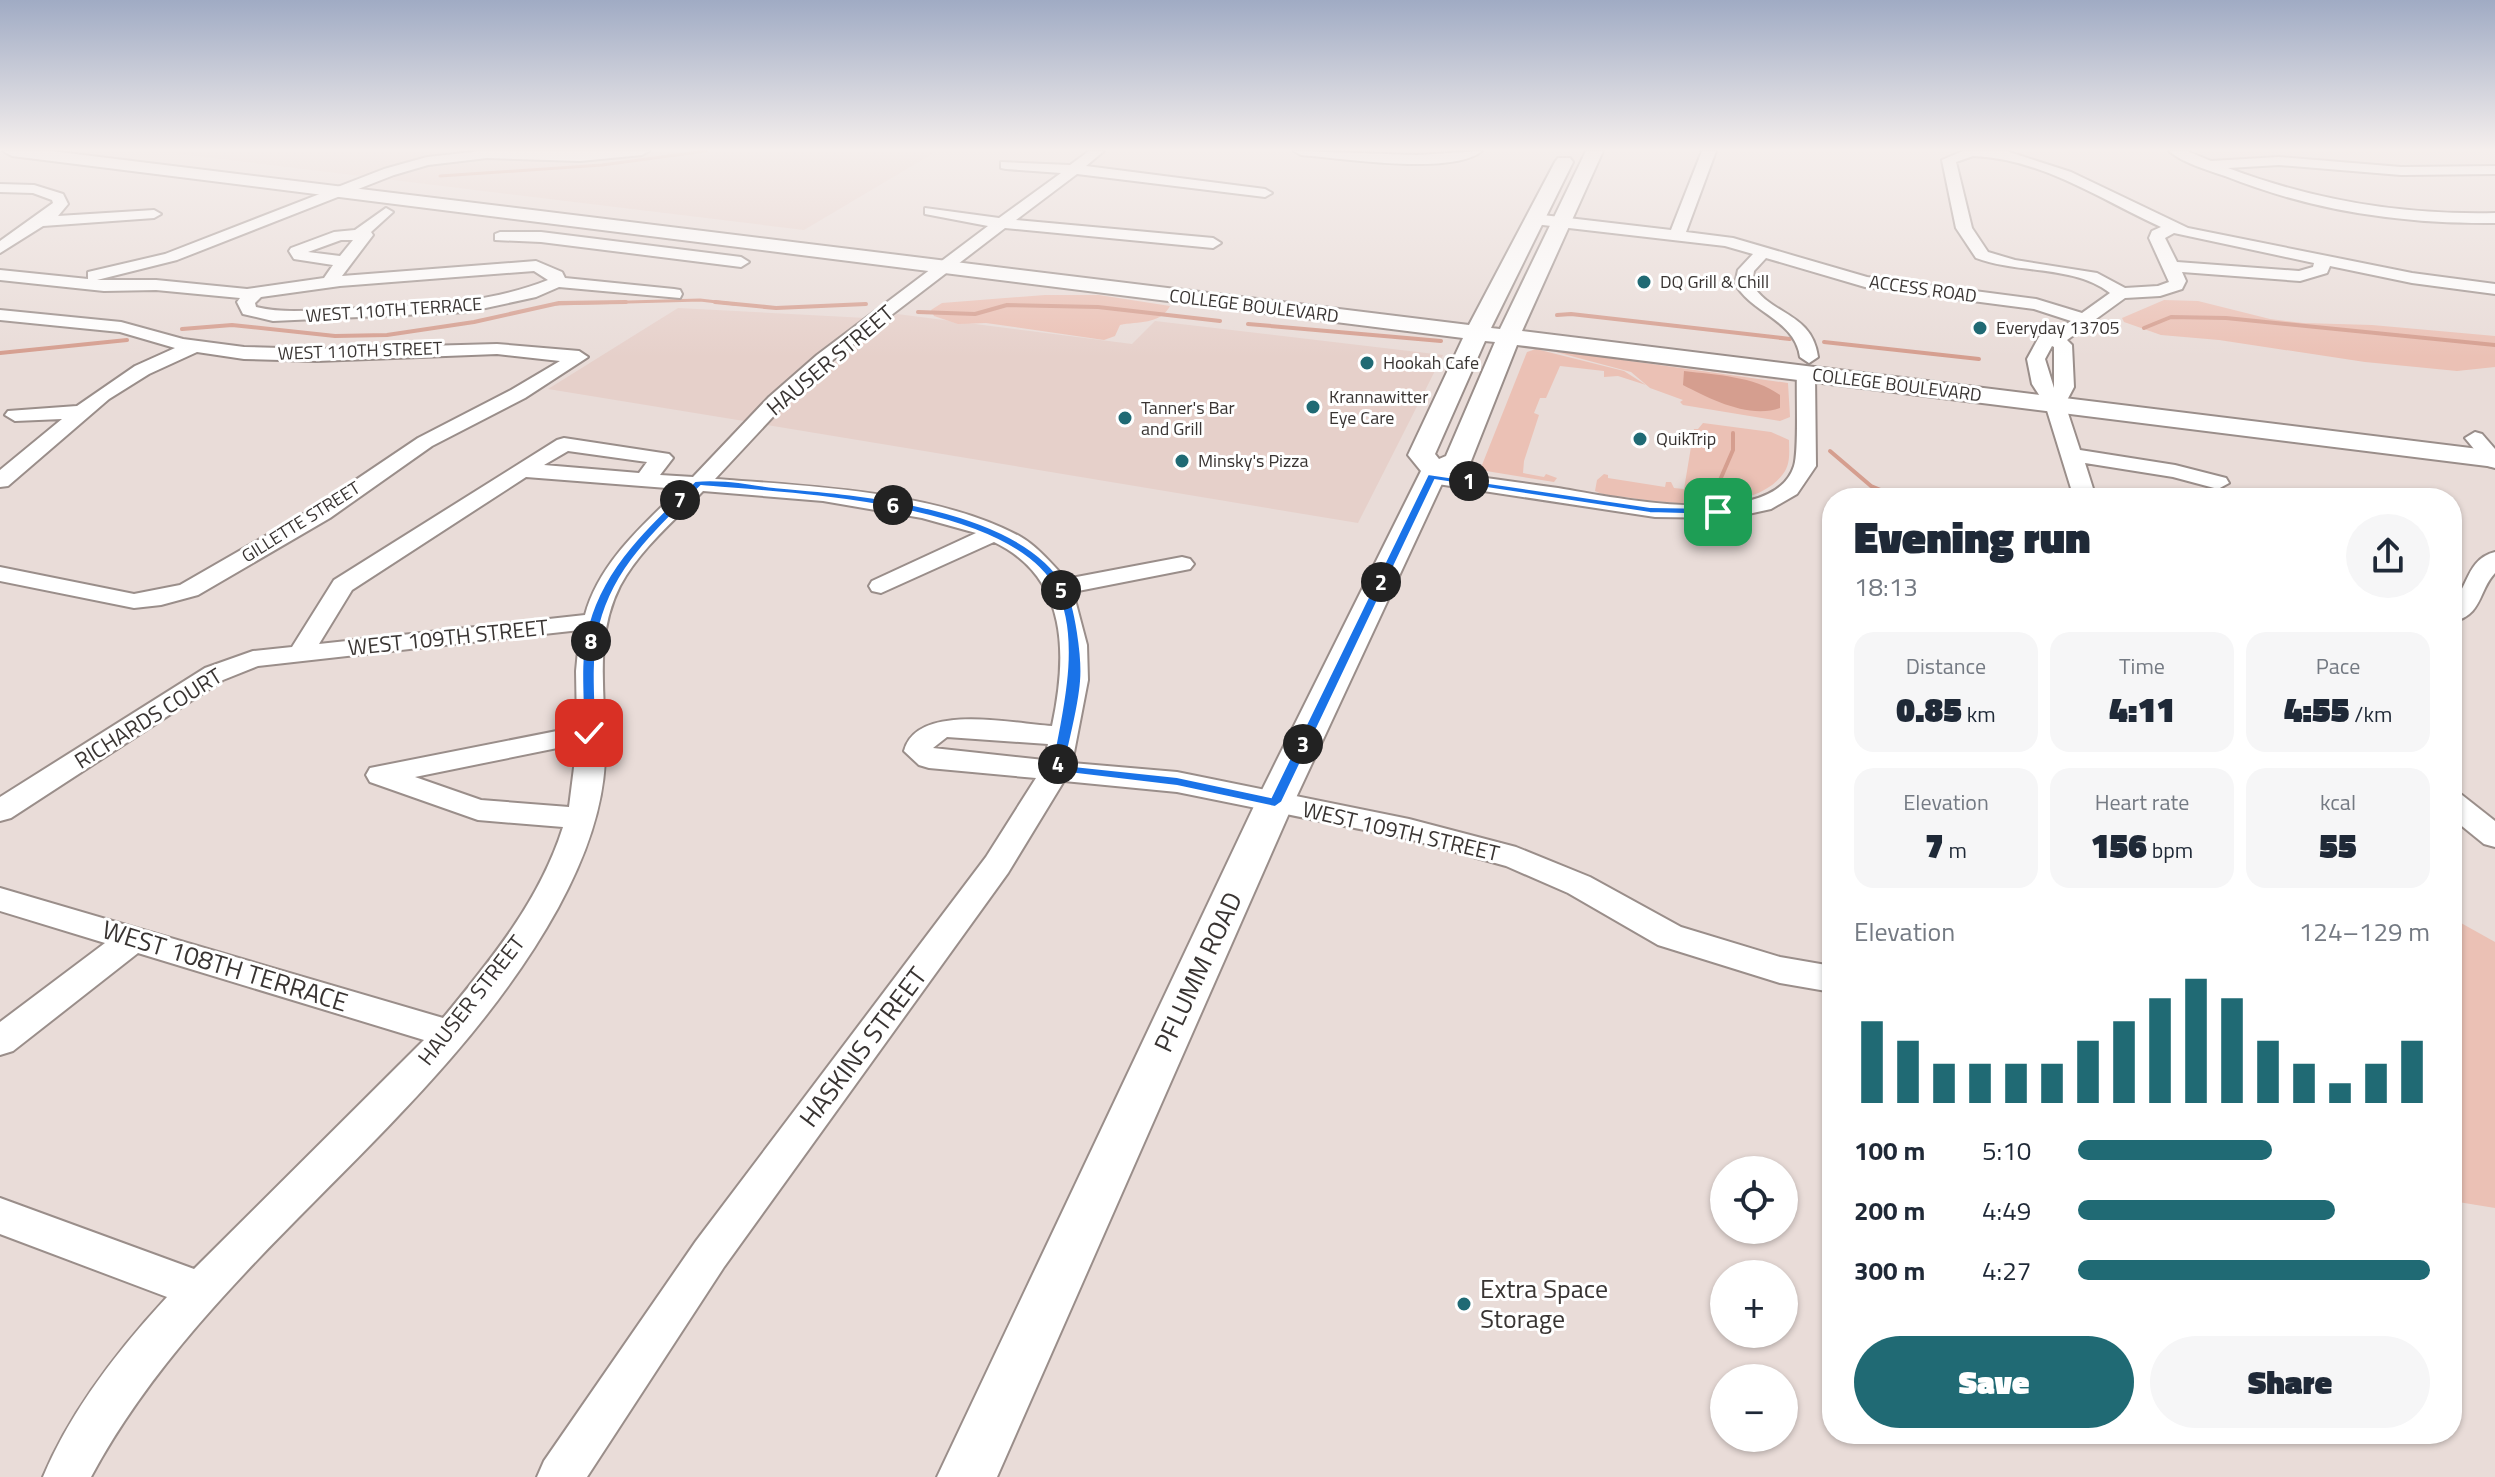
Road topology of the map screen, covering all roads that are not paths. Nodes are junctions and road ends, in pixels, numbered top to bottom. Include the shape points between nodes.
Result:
1 (43, 220) edge
2 (70, 220) edge
3 (260, 220) edge
4 (377, 220) edge
5 (524, 220) edge
6 (567, 220) edge
7 (614, 220) edge
8 (969, 220) edge
9 (1008, 220) edge
10 (1534, 220) edge
11 (1542, 220) edge
12 (1682, 220) edge
13 (1962, 220) edge
14 (2158, 220) edge
15 (40, 222) junction
16 (1561, 222) junction
17 (1003, 224) junction
18 (2174, 228) junction
19 (361, 233) junction
20 (1677, 234) junction
21 (500, 237) junction
22 (1213, 243) dead end
23 (0, 248) edge
24 (1764, 251) junction
25 (2323, 260) junction
26 (344, 261) junction
27 (0, 262) edge
28 (741, 262) dead end
29 (952, 262) junction
30 (2171, 266) junction
31 (477, 270) junction
32 (0, 274) edge
33 (70, 282) junction
34 (330, 282) junction
35 (557, 282) junction
36 (2495, 289) edge
37 (2121, 293) junction
38 (255, 294) junction
39 (674, 294) dead end
40 (0, 308) edge
41 (0, 315) edge
42 (2083, 319) junction
43 (1481, 326) junction
44 (1511, 330) junction
45 (195, 346) junction
46 (579, 357) joint
47 (1808, 365) junction
48 (2053, 392) junction
49 (80, 412) junction
50 (15, 415) dead end
51 (2490, 451) edge
52 (2071, 455) junction
53 (1433, 473) junction
54 (0, 481) edge
55 (699, 483) junction
56 (2218, 483) dead end
57 (2082, 488) edge
58 (993, 534) junction
59 (2495, 559) edge
60 (1182, 564) dead end
61 (0, 574) edge
62 (881, 586) dead end
63 (1060, 587) junction
64 (2462, 606) edge
65 (2462, 608) edge
66 (2495, 609) edge
67 (595, 621) junction
68 (301, 653) junction
69 (589, 733) junction
70 (1061, 752) junction
71 (1275, 802) junction
72 (2462, 810) edge
73 (0, 811) edge
74 (579, 818) junction
75 (2495, 837) edge
76 (0, 899) edge
77 (134, 938) junction
78 (1822, 977) edge
79 (450, 1034) junction
80 (0, 1041) edge
81 (0, 1216) edge
82 (202, 1291) junction
83 (66, 1477) edge
84 (560, 1477) edge
85 (967, 1477) edge

1 - 15 street
2 - 15 street
3 - 33 street via 171,257
4 - 19 street, WEST 110TH TERRACE
5 - 21 street, WEST 110TH TERRACE
6 - 29 main road, COLLEGE BOULEVARD
7 - 29 main road, COLLEGE BOULEVARD
8 - 17 street
9 - 17 street, HAUSER STREET
10 - 43 main road
11 - 16 street, ACCESS ROAD
12 - 20 street
13 - 37 street via 1982,255 2080,275
14 - 18 street
15 - 23 street
16 - 20 street, ACCESS ROAD
16 - 44 main road, PFLUMM ROAD
17 - 22 street
17 - 29 street, HAUSER STREET
18 - 25 street
18 - 30 street via 2157,234
19 - 26 street, WEST 110TH TERRACE via 365,238
19 - 26 street, WEST 110TH TERRACE via 339,235 297,251 300,256
20 - 24 street, ACCESS ROAD
21 - 28 street via 533,236
21 - 31 street, WEST 110TH TERRACE
24 - 42 street, ACCESS ROAD via 1865,282 2036,304
24 - 47 street via 1742,274 1743,283 1758,302 1808,340
25 - 30 street via 2321,270 2300,276
25 - 36 street
26 - 34 street, WEST 110TH TERRACE
27 - 32 street
29 - 43 main road, COLLEGE BOULEVARD
29 - 55 street, HAUSER STREET via 788,390
30 - 37 street via 2178,281 2171,288
31 - 34 street, WEST 110TH TERRACE
31 - 35 street, WEST 110TH TERRACE via 536,266 556,275
32 - 33 street, WEST 110TH TERRACE
33 - 38 street, WEST 110TH TERRACE
33 - 40 street
34 - 38 street, WEST 110TH TERRACE
35 - 38 street, WEST 110TH TERRACE via 533,294 482,304 302,316 249,310 246,302
35 - 39 street, WEST 110TH TERRACE
37 - 42 street
41 - 45 street, WEST 110TH STREET via 121,327
42 - 48 street via 2055,340 2063,345
43 - 44 main road, COLLEGE BOULEVARD
43 - 53 main road via 1421,455
44 - 47 main road, COLLEGE BOULEVARD
44 - 53 main road, PFLUMM ROAD via 1457,461
45 - 46 street, WEST 110TH STREET via 280,355 470,348
45 - 49 street via 122,381
46 - 61 street, GILLETTE STREET via 425,442 322,513 189,590 134,601
47 - 48 main road, COLLEGE BOULEVARD
47 - 53 street via 1805,466 1800,479 1789,491 1743,508 1650,510
48 - 51 main road, COLLEGE BOULEVARD
48 - 52 street
49 - 50 street
49 - 54 street
52 - 56 street
52 - 57 street
53 - 71 main road, PFLUMM ROAD
55 - 58 street via 869,501 974,524
55 - 67 street, HAUSER STREET via 637,544 615,574
55 - 68 street via 522,470 343,585
58 - 62 street
58 - 63 street via 1028,553
59 - 64 street via 2476,579
60 - 63 street
63 - 70 street, HASKINS STREET via 1075,650 1074,692
65 - 66 street
67 - 68 street, WEST 109TH STREET
67 - 69 street, HAUSER STREET
68 - 73 street, RICHARDS COURT via 253,659 214,674
69 - 74 street, HAUSER STREET via 589,780
69 - 74 street via 380,775 478,810
70 - 71 street, WEST 109TH STREET
70 - 84 street, HASKINS STREET via 997,865 710,1254
71 - 78 street, WEST 109TH STREET via 1409,829 1516,858 1579,885 1670,936
71 - 85 main road, PFLUMM ROAD
72 - 75 street
74 - 79 street, HAUSER STREET via 567,858 538,914
76 - 77 street, WEST 108TH TERRACE
77 - 79 street, WEST 108TH TERRACE
77 - 80 street
79 - 82 street, HAUSER STREET
81 - 82 street
82 - 83 street, HAUSER STREET via 122,1383

